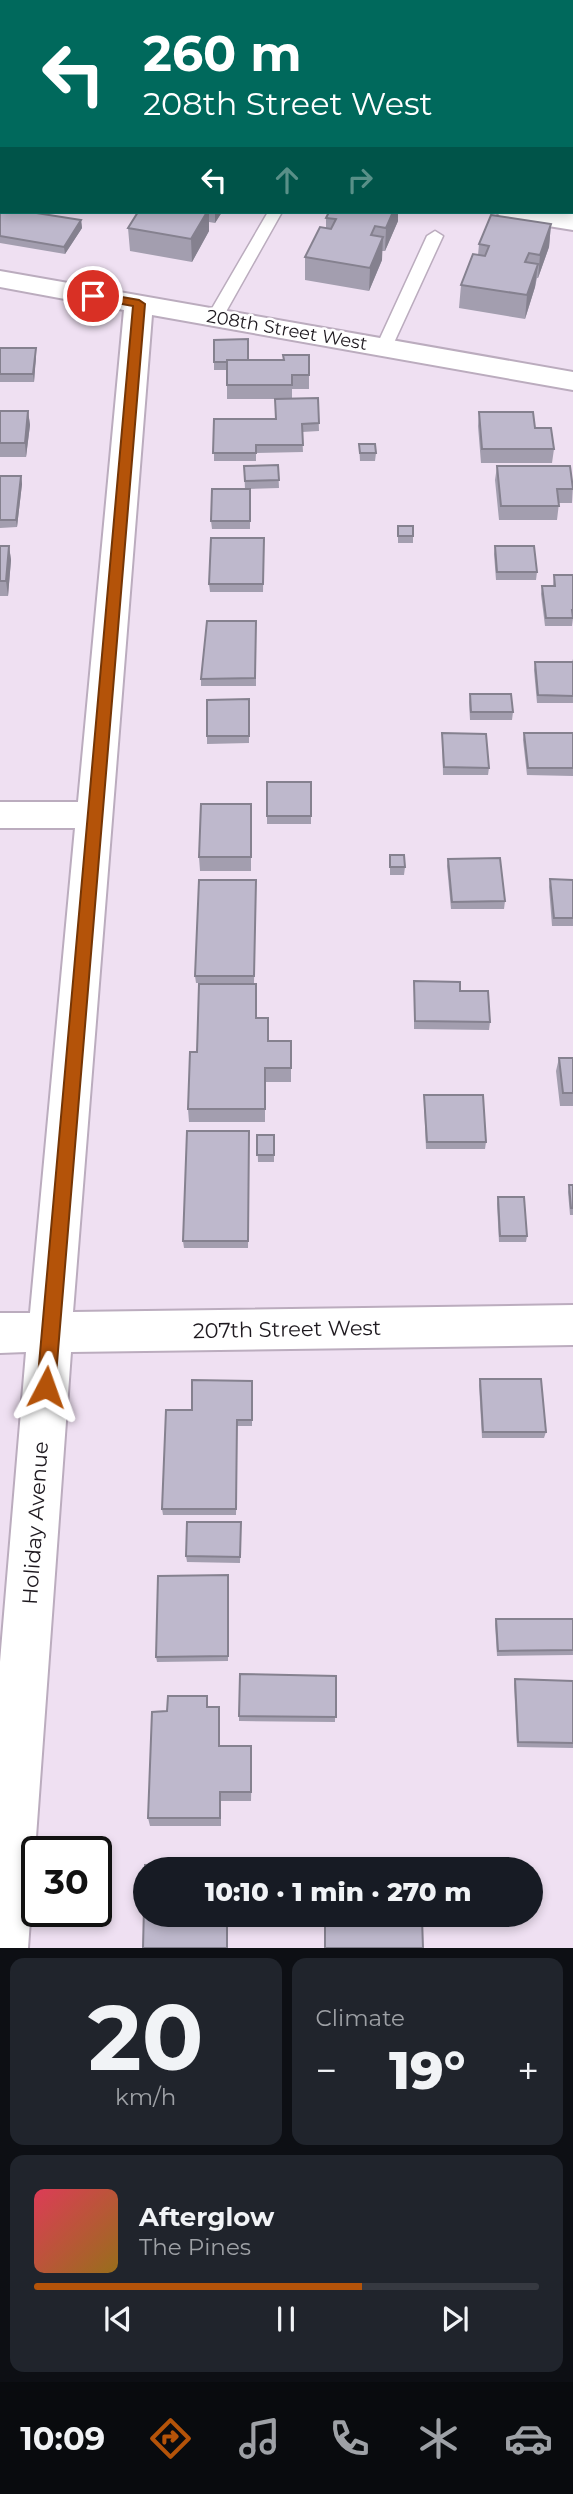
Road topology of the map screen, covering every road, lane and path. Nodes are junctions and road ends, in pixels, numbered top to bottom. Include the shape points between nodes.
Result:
1 (274, 214) edge
2 (523, 214) edge
3 (573, 222) edge
4 (435, 236) dead end
5 (0, 279) edge
6 (139, 304) junction
7 (215, 317) junction
8 (384, 347) junction
9 (573, 382) edge
10 (0, 815) edge
11 (95, 815) junction
12 (573, 1325) edge
13 (0, 1333) edge
14 (50, 1333) junction
15 (2, 1948) edge

1 - 7 lane
2 - 3 street
4 - 8 lane
5 - 6 street, 208th Street West
6 - 7 street, 208th Street West
6 - 11 street, Holiday Avenue
7 - 8 street, 208th Street West
8 - 9 street, 208th Street West
10 - 11 street
11 - 14 street, Holiday Avenue
12 - 14 street, 207th Street West
13 - 14 street, 207th Street West
14 - 15 street, Holiday Avenue

